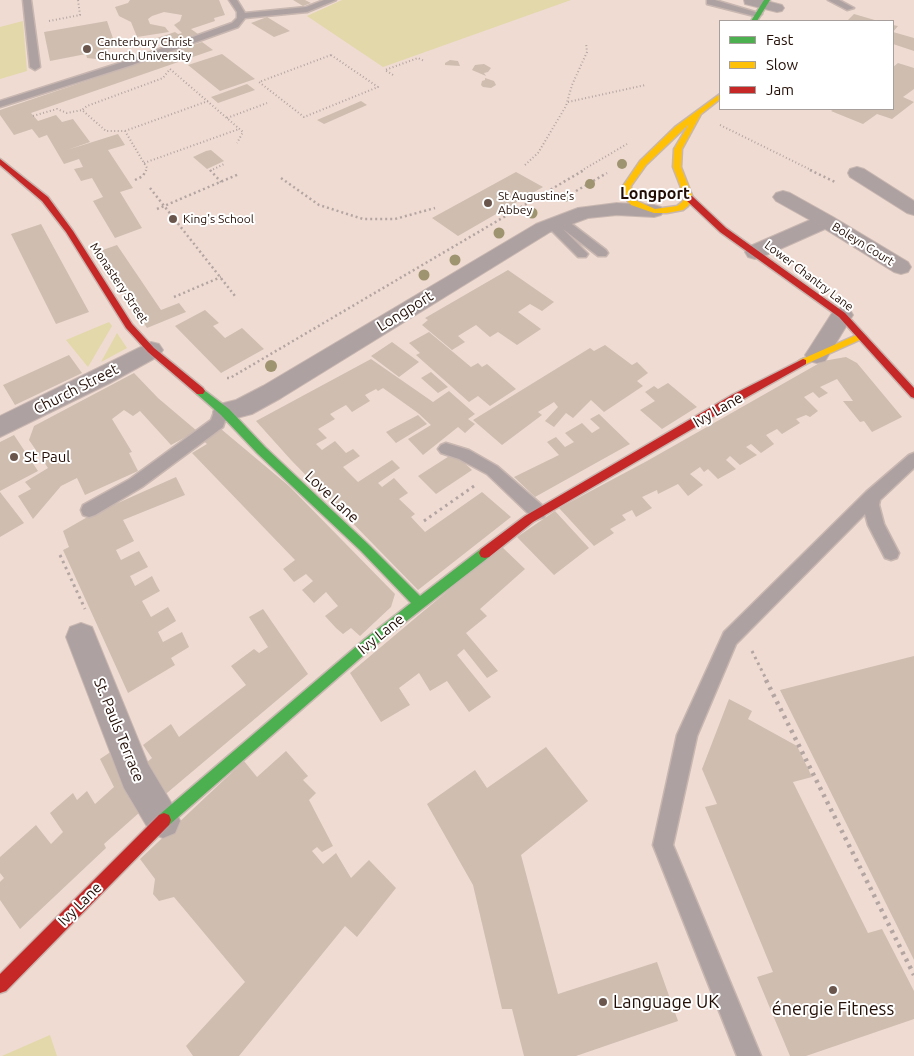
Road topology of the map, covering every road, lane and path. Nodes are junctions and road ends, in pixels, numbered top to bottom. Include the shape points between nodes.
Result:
1 (27, 0) edge
2 (233, 0) edge
3 (332, 0) edge
4 (832, 0) edge
5 (708, 1) edge
6 (750, 1) edge
7 (850, 8) dead end
8 (764, 10) edge
9 (241, 16) junction
10 (586, 44) dead end
11 (424, 61) dead end
12 (35, 67) dead end
13 (392, 75) dead end
14 (259, 82) joint
15 (645, 85) dead end
16 (719, 97) edge
17 (208, 101) junction
18 (567, 102) junction
19 (267, 103) dead end
20 (0, 104) edge
21 (82, 110) junction
22 (698, 114) junction
23 (33, 116) dead end
24 (227, 118) junction
25 (716, 123) dead end
26 (240, 129) junction
27 (125, 131) junction
28 (237, 143) dead end
29 (628, 143) dead end
30 (0, 161) edge
31 (144, 163) junction
32 (224, 164) dead end
33 (525, 165) dead end
34 (856, 173) dead end
35 (239, 174) dead end
36 (648, 175) dead end
37 (281, 178) dead end
38 (670, 178) dead end
39 (135, 180) dead end
40 (221, 182) junction
41 (834, 182) dead end
42 (630, 183) junction
43 (150, 188) dead end
44 (539, 190) dead end
45 (687, 192) junction
46 (545, 194) junction
47 (783, 197) dead end
48 (164, 206) junction
49 (435, 208) dead end
50 (157, 209) dead end
51 (914, 209) edge
52 (661, 211) junction
53 (585, 212) junction
54 (826, 221) junction
55 (555, 223) junction
56 (723, 230) junction
57 (755, 252) junction
58 (602, 253) dead end
59 (582, 254) dead end
60 (901, 266) dead end
61 (221, 277) junction
62 (235, 296) dead end
63 (174, 297) dead end
64 (842, 315) junction
65 (861, 336) junction
66 (151, 350) junction
67 (817, 355) junction
68 (223, 378) dead end
69 (914, 394) edge
70 (223, 412) junction
71 (0, 427) edge
72 (446, 449) dead end
73 (914, 459) edge
74 (477, 484) dead end
75 (872, 497) junction
76 (90, 510) dead end
77 (538, 512) junction
78 (424, 521) dead end
79 (891, 553) dead end
80 (60, 555) dead end
81 (419, 603) junction
82 (740, 628) junction
83 (81, 637) joint
84 (163, 820) junction
85 (914, 974) edge
86 (0, 985) edge
87 (749, 1056) edge

1 - 12 lane
2 - 9 lane
3 - 9 lane via 307,9
4 - 7 lane
5 - 8 lane
6 - 8 street
9 - 20 lane via 235,25 206,37
10 - 18 path via 587,52
11 - 13 path via 418,58 385,70
14 - 14 path via 331,55 378,87 304,117
15 - 18 path
16 - 22 street, Longport
17 - 21 path via 170,69 163,78
17 - 24 path
17 - 27 path
18 - 33 path via 538,153
19 - 24 path
21 - 23 path via 67,113 57,109
21 - 27 path via 106,131
22 - 42 street, Longport via 661,144
22 - 45 street, Longport via 678,149 677,167
24 - 26 path
25 - 41 path
26 - 28 path via 243,132
26 - 31 path
27 - 31 path
29 - 46 path
30 - 66 street, Monastery Street via 45,199 129,326
31 - 39 path via 148,168
32 - 40 path via 209,170
34 - 51 street
35 - 40 path
36 - 42 street, Longport
37 - 49 path via 320,204 363,219 395,219
38 - 45 street
40 - 48 path
42 - 52 street via 627,195 634,203
42 - 53 street, Longport
43 - 48 path
44 - 46 path
45 - 52 street via 685,204 680,208
45 - 56 street, Lower Chantry Lane
46 - 68 path via 230,378
47 - 54 street, Boleyn Court
48 - 50 path
48 - 61 path
52 - 53 street, Longport
52 - 56 street, Lower Chantry Lane
53 - 55 street, Longport
54 - 57 street, Boleyn Court
54 - 60 street, Boleyn Court
55 - 58 lane
55 - 59 lane
55 - 70 street, Longport via 532,233 279,388 243,407
56 - 57 street, Lower Chantry Lane
57 - 64 street, Lower Chantry Lane
61 - 62 path
61 - 63 path
64 - 65 street, Lower Chantry Lane
64 - 67 street
65 - 67 street, Ivy Lane
65 - 69 street, Lower Chantry Lane
66 - 70 street, Monastery Street
66 - 71 street, Church Street
67 - 77 street, Ivy Lane
70 - 76 lane via 218,423 136,483
70 - 81 street, Love Lane
72 - 77 lane via 464,454 492,470
73 - 75 lane
74 - 78 path
75 - 79 lane via 876,525
75 - 82 lane
77 - 81 street, Ivy Lane
80 - 83 path via 94,630
81 - 84 street, Ivy Lane
82 - 85 path
82 - 87 lane via 730,638 687,735 663,845
83 - 84 street, St. Pauls Terrace via 136,776
84 - 86 street, Ivy Lane

